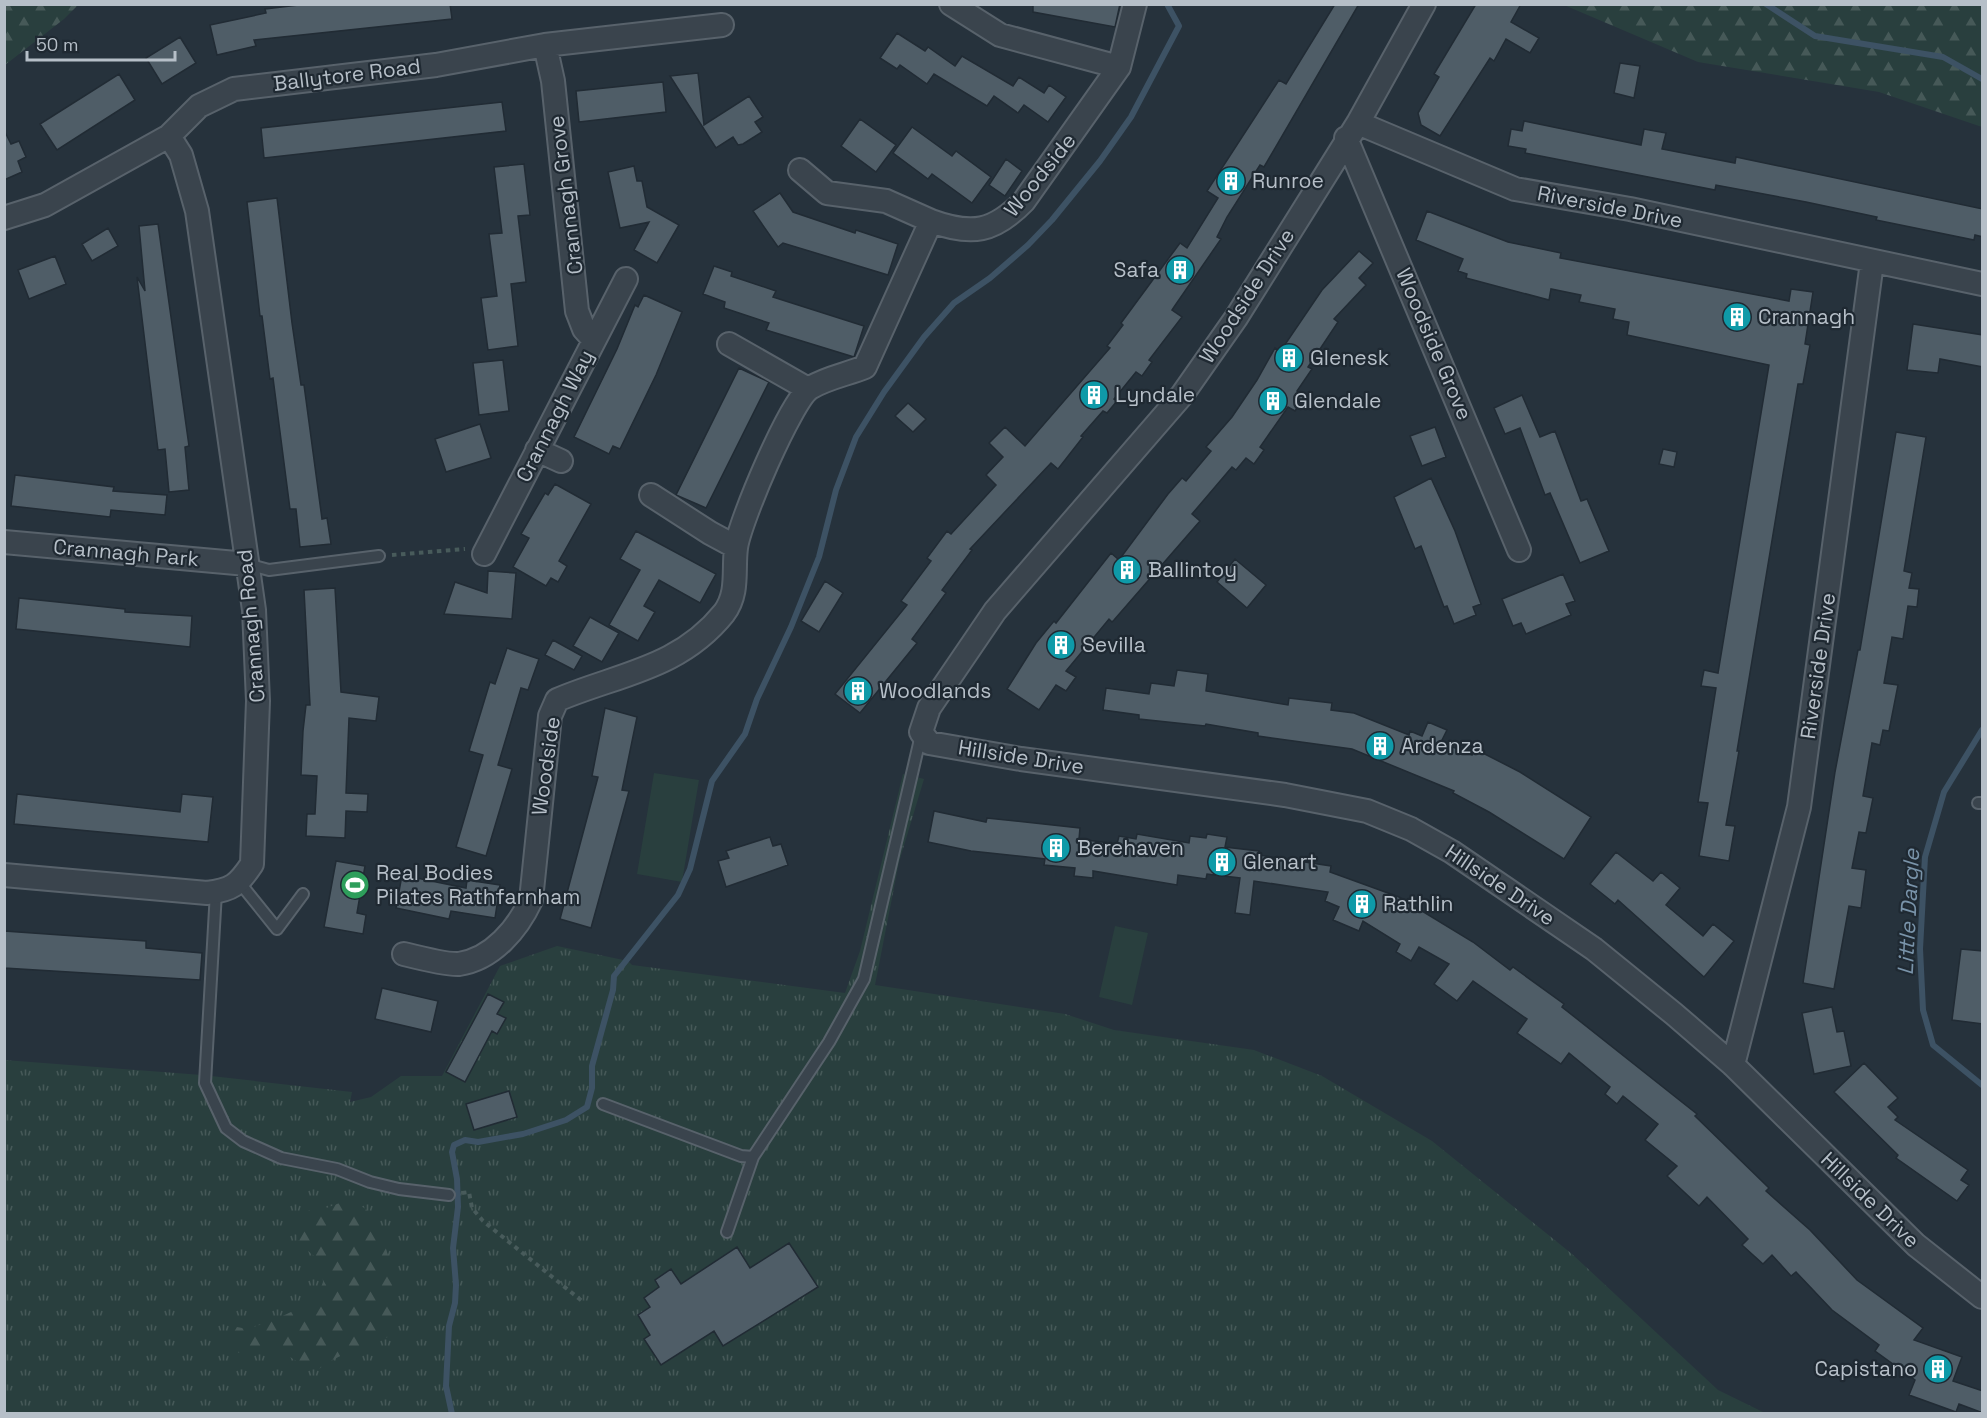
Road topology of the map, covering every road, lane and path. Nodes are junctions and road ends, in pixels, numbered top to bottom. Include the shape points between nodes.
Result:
1 (951, 4) edge
2 (1136, 4) edge
3 (1424, 4) edge
4 (722, 25) dead end
5 (545, 45) junction
6 (1119, 67) junction
7 (1352, 131) junction
8 (169, 136) junction
9 (800, 170) dead end
10 (4, 218) edge
11 (931, 221) junction
12 (1872, 262) junction
13 (626, 279) dead end
14 (1983, 284) edge
15 (594, 340) junction
16 (729, 344) dead end
17 (808, 389) junction
18 (537, 450) junction
19 (561, 460) dead end
20 (651, 495) dead end
21 (4, 542) edge
22 (736, 547) junction
23 (1520, 550) dead end
24 (476, 551) joint
25 (380, 556) joint
26 (247, 564) junction
27 (921, 732) junction
28 (4, 875) edge
29 (240, 883) junction
30 (216, 892) junction
31 (303, 894) dead end
32 (404, 954) dead end
33 (1734, 1065) junction
34 (603, 1104) dead end
35 (753, 1157) junction
36 (463, 1193) dead end
37 (449, 1195) dead end
38 (727, 1232) dead end
39 (1983, 1297) edge
40 (582, 1301) dead end

1 - 6 street via 1000,35
2 - 6 street, Woodside
3 - 7 street, Woodside Drive
4 - 5 street, Ballytore Road
5 - 8 street, Ballytore Road via 436,64 234,89 199,106
5 - 15 street, Crannagh Grove via 553,81 577,311 584,329
6 - 11 street, Woodside via 1024,201 1006,220 980,229 953,230
7 - 12 street, Riverside Drive via 1515,189 1629,208
7 - 23 street, Woodside Grove
7 - 27 street, Woodside Drive via 1236,318 1182,395 995,610 929,708
8 - 10 street, Ballytore Road via 45,205
8 - 26 street, Crannagh Road via 185,165 197,211
9 - 11 street, Woodside via 827,194 886,201
11 - 17 street via 865,367
12 - 14 street, Riverside Drive
12 - 33 street, Riverside Drive via 1799,807
13 - 15 street, Crannagh Way
15 - 18 street, Crannagh Way
16 - 17 street
17 - 22 street, Woodside via 778,438
18 - 19 street
18 - 24 street, Crannagh Way
20 - 22 street
21 - 26 street, Crannagh Park
22 - 32 street, Woodside via 736,581 725,612 699,637 669,659 557,700 550,716 531,900 521,922 507,938 459,964
24 - 25 path
25 - 26 lane via 269,570
26 - 29 street, Crannagh Road via 254,610 258,701 252,864
27 - 33 street, Hillside Drive via 929,743 1285,795 1366,811 1411,829 1452,852 1594,948
27 - 35 lane via 864,979 829,1042
28 - 30 street
29 - 30 street
29 - 31 lane via 277,929
30 - 37 lane via 205,1083 226,1128 243,1141 281,1158 337,1169 370,1182
33 - 39 street, Hillside Drive via 1916,1245
34 - 35 lane via 741,1156
35 - 38 lane
36 - 40 path via 469,1192 472,1208 483,1221

